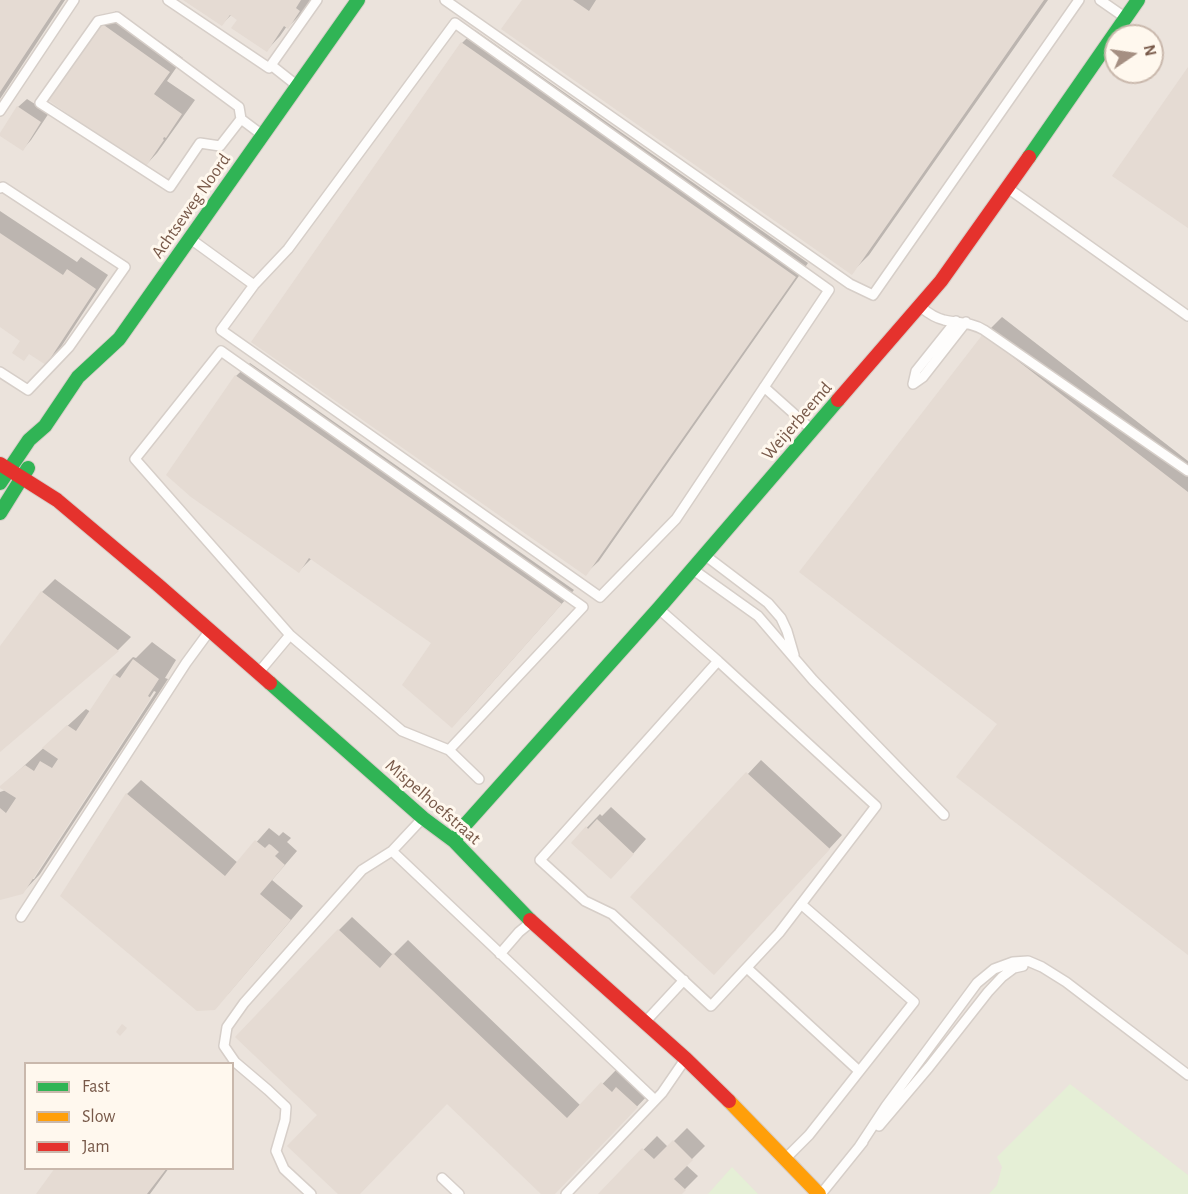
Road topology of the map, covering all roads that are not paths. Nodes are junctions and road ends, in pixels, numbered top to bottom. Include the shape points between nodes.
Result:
1 (75, 0) edge
2 (168, 0) edge
3 (316, 0) edge
4 (358, 0) edge
5 (445, 0) edge
6 (458, 0) edge
7 (1080, 0) edge
8 (1100, 0) edge
9 (1130, 8) edge
10 (474, 21) junction
11 (271, 65) junction
12 (298, 86) junction
13 (0, 111) edge
14 (241, 119) junction
15 (262, 136) junction
16 (0, 188) edge
17 (1007, 188) junction
18 (190, 238) junction
19 (254, 285) junction
20 (920, 306) junction
21 (1188, 316) edge
22 (961, 322) junction
23 (0, 372) edge
24 (764, 387) junction
25 (45, 426) junction
26 (813, 430) junction
27 (4, 467) edge
28 (1188, 471) edge
29 (22, 478) junction
30 (0, 483) edge
31 (0, 513) edge
32 (705, 555) junction
33 (693, 569) junction
34 (659, 609) junction
35 (210, 632) junction
36 (290, 635) junction
37 (796, 660) junction
38 (718, 661) junction
39 (258, 673) junction
40 (449, 750) junction
41 (479, 779) dead end
42 (944, 815) dead end
43 (423, 818) junction
44 (454, 841) junction
45 (392, 851) junction
46 (801, 904) junction
47 (21, 916) dead end
48 (531, 921) junction
49 (500, 954) junction
50 (747, 968) junction
51 (684, 980) junction
52 (645, 1022) junction
53 (686, 1059) junction
54 (859, 1071) junction
55 (1188, 1075) edge
56 (655, 1100) junction
57 (786, 1159) junction
58 (442, 1178) dead end
59 (311, 1194) edge
60 (459, 1194) edge
61 (566, 1194) edge
62 (820, 1194) edge

1 - 13 lane
2 - 11 lane via 269,68
3 - 11 lane
4 - 12 street, Achtseweg Noord
5 - 10 lane
6 - 10 lane
7 - 10 lane via 873,295 850,284
8 - 9 lane
9 - 17 street, Weijerbeemd
11 - 12 lane
12 - 15 street, Achtseweg Noord
14 - 14 lane via 239,107 117,17 98,21 40,103 170,187 200,143 220,146
14 - 15 lane
15 - 18 street, Achtseweg Noord
16 - 23 lane via 124,267 69,347 28,390
17 - 20 street, Weijerbeemd
17 - 21 lane
18 - 19 lane
18 - 25 street, Achtseweg Noord via 119,339 78,377
19 - 24 lane via 221,330 600,597 676,519
19 - 24 lane via 288,249 455,23 829,290
20 - 22 lane via 939,318
20 - 26 street, Weijerbeemd
22 - 22 lane via 916,371 913,384 924,377
22 - 28 lane via 977,325
24 - 26 lane
25 - 27 street, Achtseweg Noord
25 - 29 street, Achtseweg Noord via 38,453
26 - 32 street, Weijerbeemd
27 - 29 street, Mispelhoefstraat
27 - 30 street, Achtseweg Noord
29 - 31 street, Achtseweg Noord
29 - 35 street, Mispelhoefstraat via 57,500
32 - 33 street, Weijerbeemd
32 - 37 lane via 768,603 781,618
33 - 34 street, Weijerbeemd
33 - 37 lane via 758,616
34 - 38 lane
34 - 44 street, Weijerbeemd
35 - 39 street, Mispelhoefstraat
35 - 47 lane
36 - 39 lane
36 - 40 lane via 402,731
36 - 40 lane via 135,459 220,351 583,607
37 - 42 lane
38 - 46 lane via 876,806
38 - 51 lane via 540,860 585,901 612,914
39 - 43 street, Mispelhoefstraat
40 - 41 lane
43 - 44 street, Mispelhoefstraat
43 - 45 lane
44 - 48 street, Mispelhoefstraat
45 - 49 lane
45 - 59 lane via 362,870 227,1027 224,1046 286,1107 276,1151 284,1169
46 - 50 lane
46 - 54 lane via 914,1002
48 - 49 lane
48 - 52 street, Mispelhoefstraat
49 - 56 lane
50 - 51 lane via 711,1005
50 - 54 lane
51 - 52 lane
52 - 53 street, Mispelhoefstraat
53 - 56 lane
53 - 57 street, Mispelhoefstraat
54 - 57 lane
55 - 62 lane via 1042,967 1014,968 988,992 899,1104
56 - 61 lane
57 - 62 street, Mispelhoefstraat
58 - 60 lane

